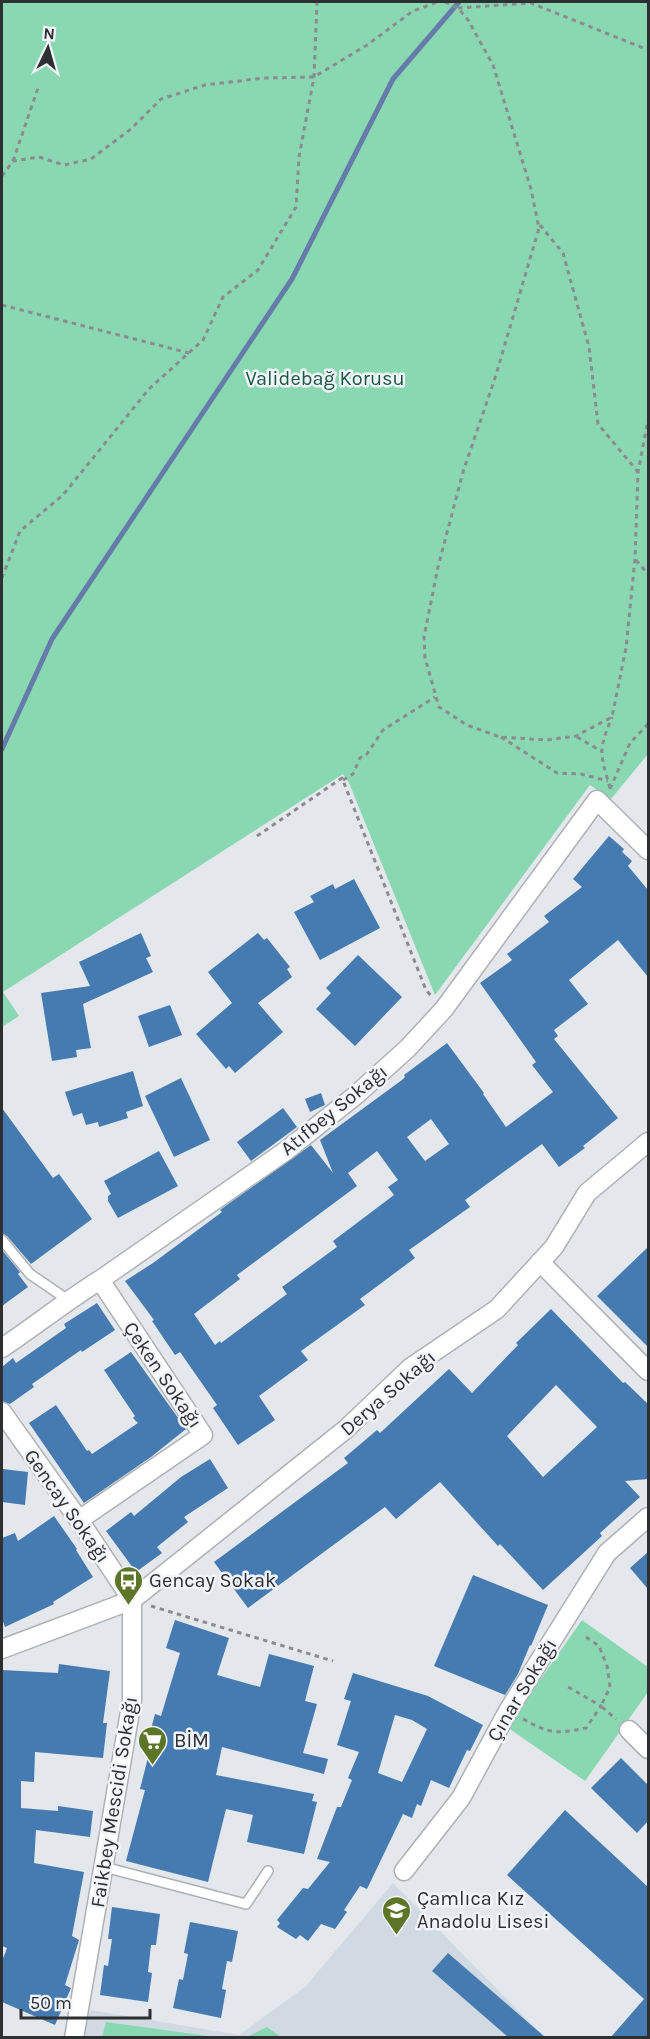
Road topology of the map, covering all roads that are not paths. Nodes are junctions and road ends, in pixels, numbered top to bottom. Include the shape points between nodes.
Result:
1 (648, 850) edge
2 (648, 1142) edge
3 (2, 1240) edge
4 (540, 1262) junction
5 (100, 1280) junction
6 (68, 1300) junction
7 (2, 1348) edge
8 (648, 1371) edge
9 (2, 1412) edge
10 (648, 1517) edge
11 (80, 1520) junction
12 (132, 1600) junction
13 (2, 1649) edge
14 (629, 1730) road end
15 (648, 1749) edge
16 (104, 1867) junction
17 (268, 1871) dead end
18 (404, 1871) dead end
19 (74, 2037) edge

1 - 5 street, Atıfbey Sokağı via 604,795 444,1009 408,1048 296,1143
2 - 4 street, Derya Sokağı via 587,1193 554,1247
3 - 6 lane via 30,1274
4 - 8 street
4 - 12 street, Derya Sokağı via 497,1309 410,1368 346,1429
5 - 6 street, Atıfbey Sokağı
5 - 11 street, Çeken Sokağı via 203,1435
6 - 7 street, Atıfbey Sokağı
9 - 11 street, Gencay Sokağı
10 - 18 street, Çınar Sokağı via 607,1553 508,1711 461,1798
11 - 12 street, Gencay Sokağı
12 - 13 street, Derya Sokağı
12 - 16 street, Faikbey Mescidi Sokağı via 132,1700
14 - 15 street
16 - 17 lane via 246,1904
16 - 19 street, Faikbey Mescidi Sokağı

